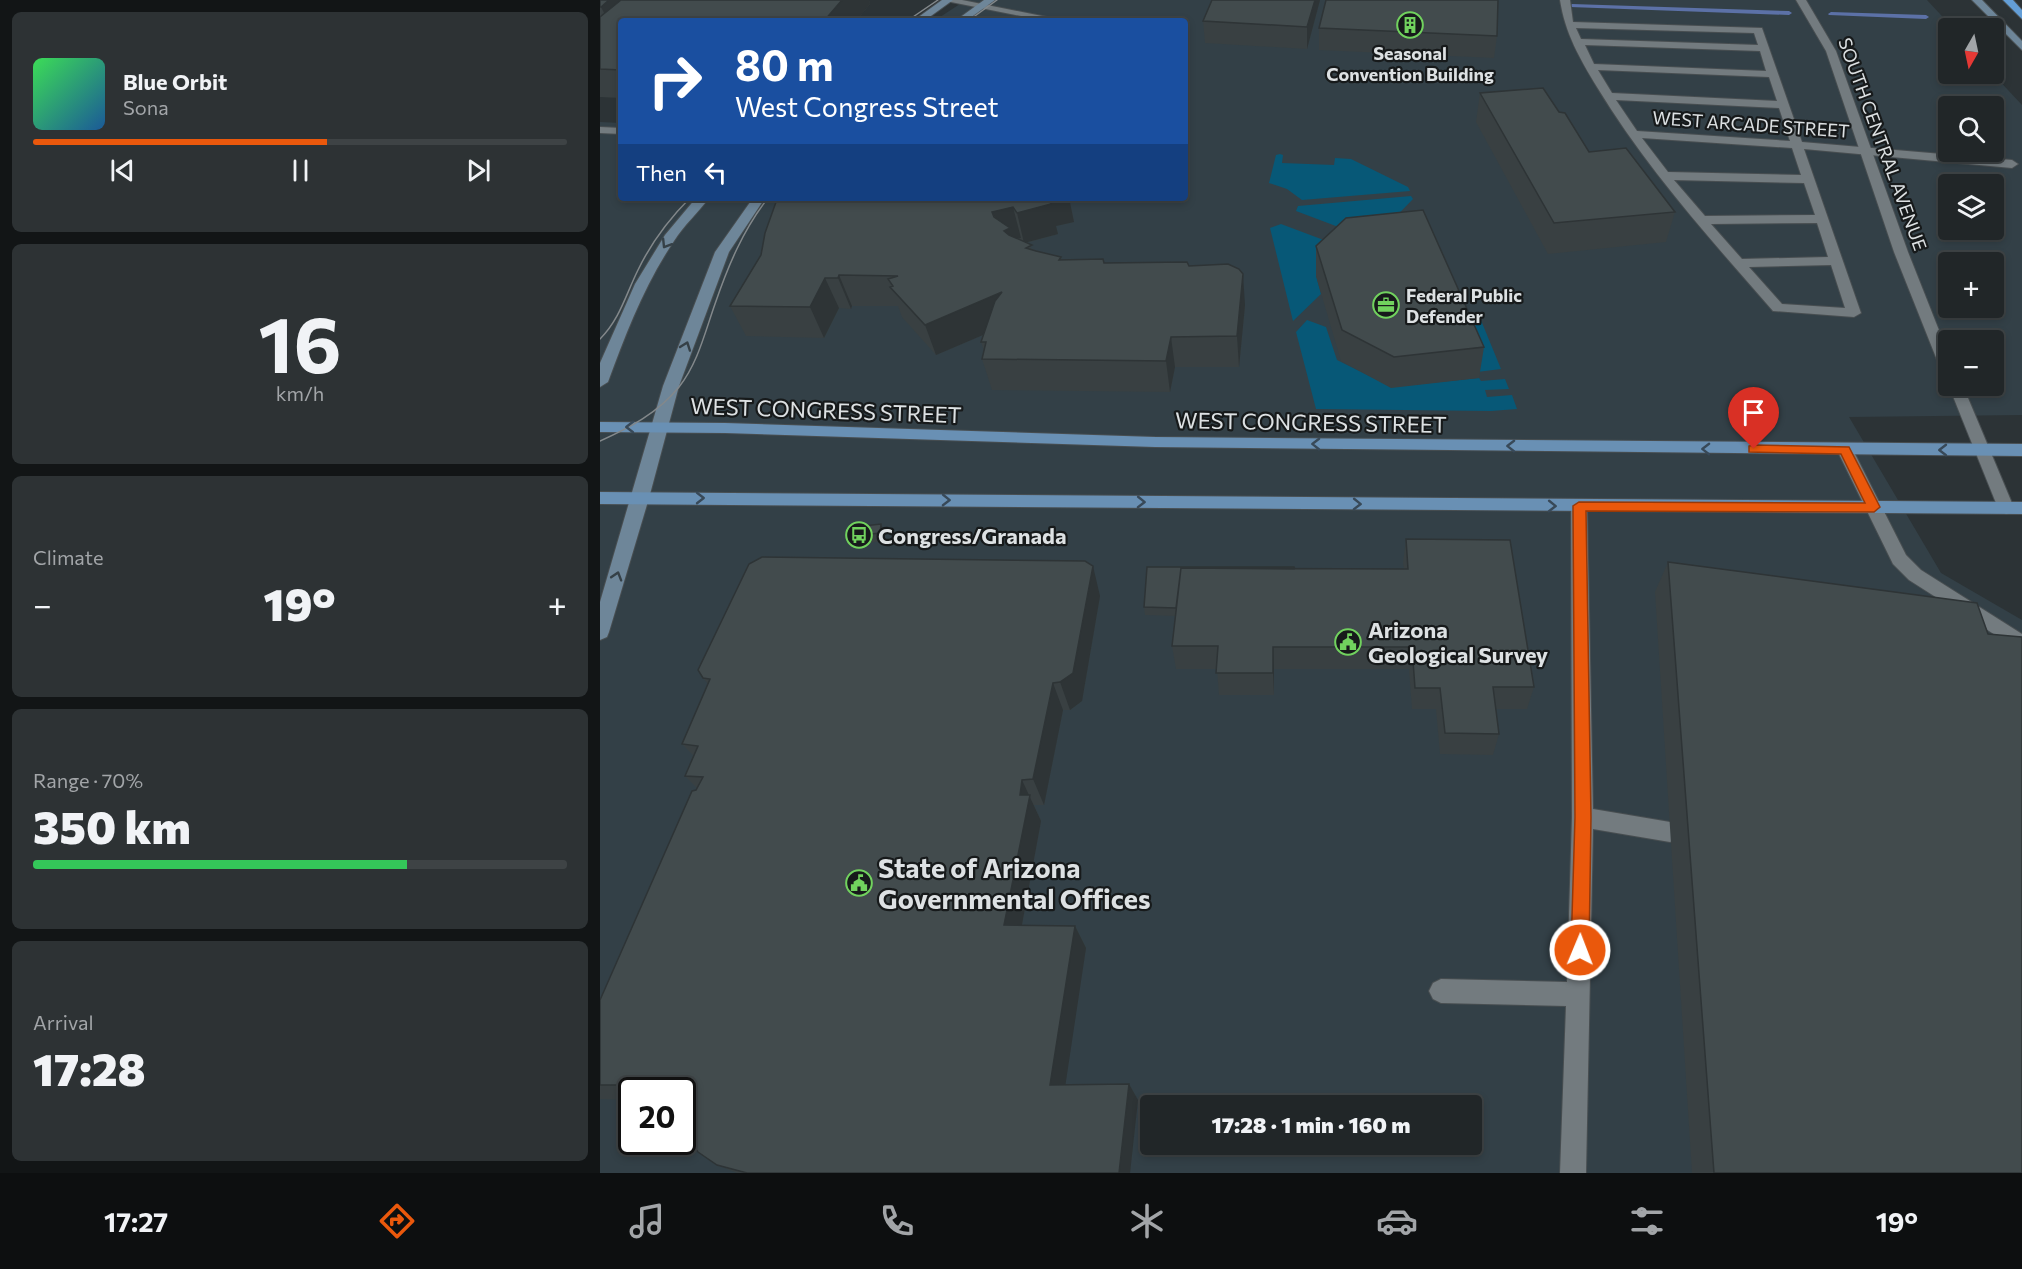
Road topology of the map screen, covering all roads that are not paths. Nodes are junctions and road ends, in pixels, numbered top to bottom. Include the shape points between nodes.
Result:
1 (947, 0) edge
2 (1565, 0) edge
3 (1802, 0) edge
4 (1977, 0) edge
5 (2008, 0) edge
6 (985, 3) edge
7 (2022, 16) edge
8 (922, 18) edge
9 (964, 18) edge
10 (1049, 18) edge
11 (1569, 25) junction
12 (1577, 42) junction
13 (2022, 47) edge
14 (1764, 48) junction
15 (1590, 67) junction
16 (1773, 74) junction
17 (1608, 96) junction
18 (1784, 105) junction
19 (600, 130) edge
20 (618, 131) edge
21 (1635, 134) junction
22 (1798, 144) junction
23 (1865, 151) junction
24 (2012, 164) dead end
25 (1665, 176) junction
26 (1809, 179) junction
27 (700, 201) edge
28 (757, 201) edge
29 (1822, 219) junction
30 (1701, 220) junction
31 (1836, 261) junction
32 (1738, 263) junction
33 (1938, 345) edge
34 (600, 382) edge
35 (1959, 396) edge
36 (600, 427) edge
37 (660, 427) junction
38 (1845, 450) junction
39 (1982, 450) junction
40 (2022, 450) edge
41 (600, 498) edge
42 (641, 498) junction
43 (1579, 506) junction
44 (1874, 507) junction
45 (2014, 508) edge
46 (600, 632) edge
47 (2022, 644) edge
48 (1583, 817) junction
49 (1670, 832) dead end
50 (1441, 991) dead end
51 (1579, 994) junction
52 (1573, 1173) edge

1 - 6 street
1 - 8 street
2 - 11 street
3 - 23 street, SOUTH CENTRAL AVENUE via 1831,51
4 - 13 street
5 - 7 highway
6 - 9 street
6 - 10 street
11 - 12 street
11 - 14 street via 1758,30
12 - 14 street
12 - 15 street
14 - 16 street
15 - 16 street
15 - 17 street
16 - 18 street
17 - 18 street
17 - 21 street
18 - 22 street
19 - 20 street
21 - 22 street, WEST ARCADE STREET
21 - 25 street
22 - 23 street, WEST ARCADE STREET
22 - 26 street
23 - 24 street, WEST ARCADE STREET
23 - 33 street, SOUTH CENTRAL AVENUE
25 - 26 street
25 - 30 street
26 - 29 street
27 -> 34 street via 672,234 650,271
37 -> 28 street via 666,401 722,252
29 - 30 street
29 - 31 street
30 - 32 street
31 - 32 street
31 - 32 street via 1854,313 1778,308
35 - 39 street
37 -> 36 main road, WEST CONGRESS STREET
38 -> 37 main road, WEST CONGRESS STREET via 1040,440
37 - 42 street
39 -> 38 main road, WEST CONGRESS STREET
38 - 44 street
39 - 40 main road, WEST CONGRESS STREET
39 - 45 street
41 - 42 main road
42 -> 43 main road
46 -> 42 street
43 - 44 main road
43 - 48 street
44 - 45 main road
44 - 47 street via 1899,559 1915,575
48 - 49 street
48 - 51 street
50 - 51 street
51 - 52 street

